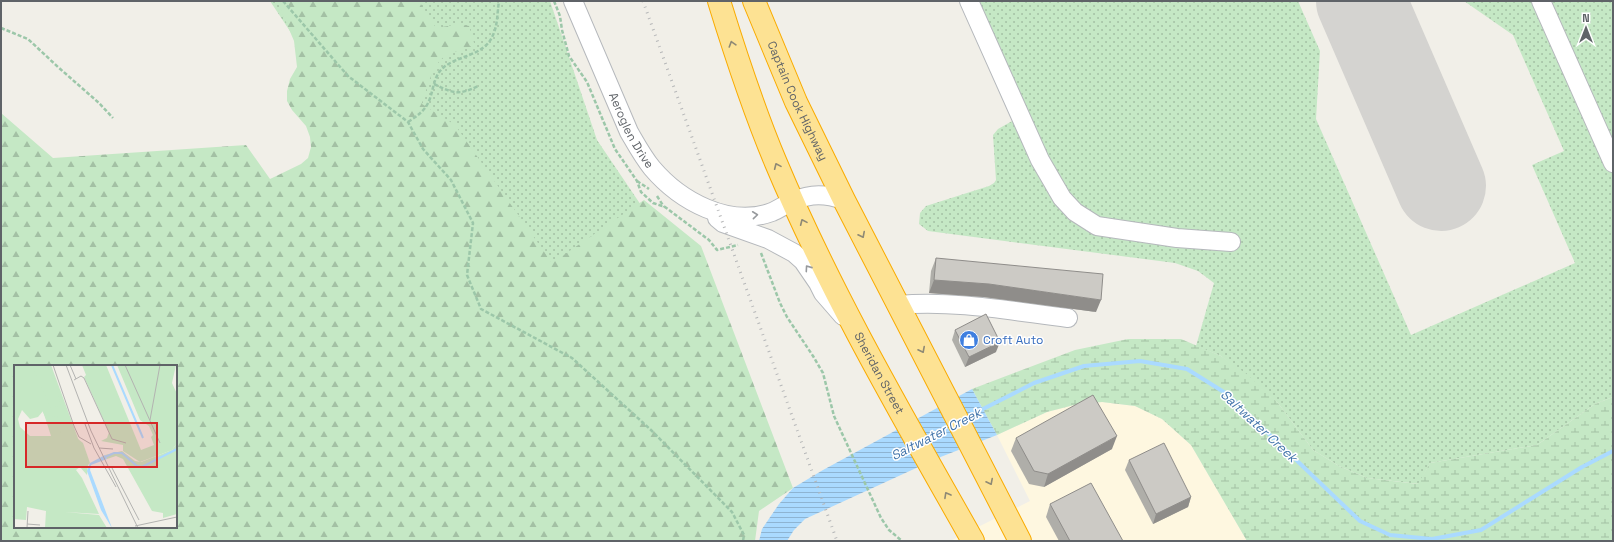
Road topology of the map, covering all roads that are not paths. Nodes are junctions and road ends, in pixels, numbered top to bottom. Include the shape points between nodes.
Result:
1 (572, 1) edge
2 (579, 1) edge
3 (719, 1) edge
4 (754, 1) edge
5 (969, 1) edge
6 (1541, 1) edge
7 (586, 32) junction
8 (1613, 164) edge
9 (844, 200) junction
10 (794, 201) junction
11 (704, 207) junction
12 (1231, 242) dead end
13 (898, 305) junction
14 (1068, 318) dead end
15 (857, 333) junction
16 (973, 541) edge
17 (1020, 541) edge

1 - 7 street, Aeroglen Drive
2 - 7 street, Aeroglen Drive
10 -> 3 highway via 752,101
4 - 9 highway, Captain Cook Highway via 796,102
5 - 12 street via 1040,160 1062,198 1075,212 1097,226 1178,238
6 - 8 street
7 - 11 street, Aeroglen Drive via 629,132 640,151 663,179 681,194
9 - 10 street, Aeroglen Drive via 822,194
9 -> 13 highway
11 -> 10 street, Aeroglen Drive via 720,214 753,216 772,212
15 -> 10 highway, Sheridan Street via 826,273
15 -> 11 street, Aeroglen Drive via 823,293 803,261 794,253 768,239 723,223
13 - 14 street via 924,302 952,304
13 -> 17 highway
16 -> 15 highway, Sheridan Street

